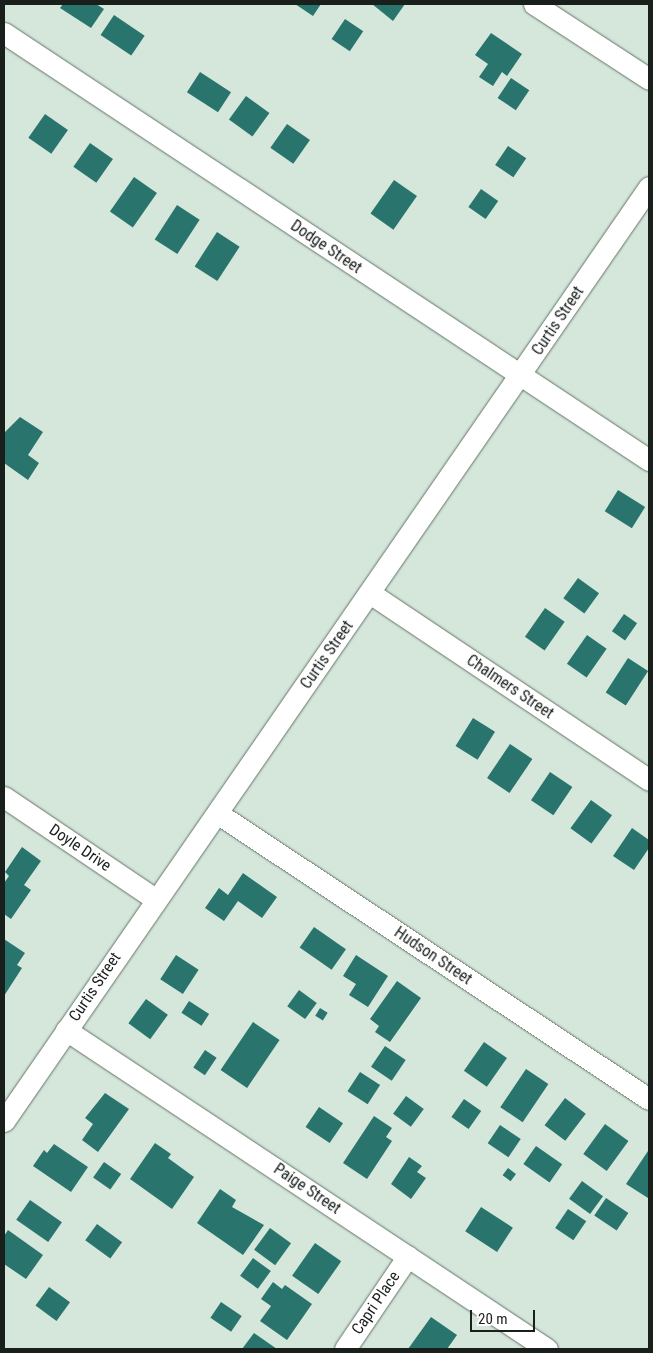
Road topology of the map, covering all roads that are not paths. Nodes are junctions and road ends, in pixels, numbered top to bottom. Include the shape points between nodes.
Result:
1 (534, 4) edge
2 (4, 33) edge
3 (649, 80) edge
4 (649, 186) edge
5 (520, 376) junction
6 (649, 460) edge
7 (370, 593) junction
8 (649, 780) edge
9 (4, 797) edge
10 (217, 813) junction
11 (155, 899) junction
12 (66, 1030) junction
13 (649, 1099) edge
14 (4, 1121) edge
15 (408, 1256) junction
16 (345, 1349) edge
17 (547, 1349) edge

1 - 3 street
2 - 5 street, Dodge Street
4 - 5 street, Curtis Street
5 - 6 street, Dodge Street
5 - 7 street, Curtis Street
7 - 8 street, Chalmers Street
7 - 10 street, Curtis Street
9 - 11 street, Doyle Drive
10 - 11 street, Curtis Street
10 - 13 street, Hudson Street
11 - 12 street, Curtis Street
12 - 14 street, Curtis Street
12 - 15 street, Paige Street
15 - 16 street, Capri Place
15 - 17 street, Paige Street

